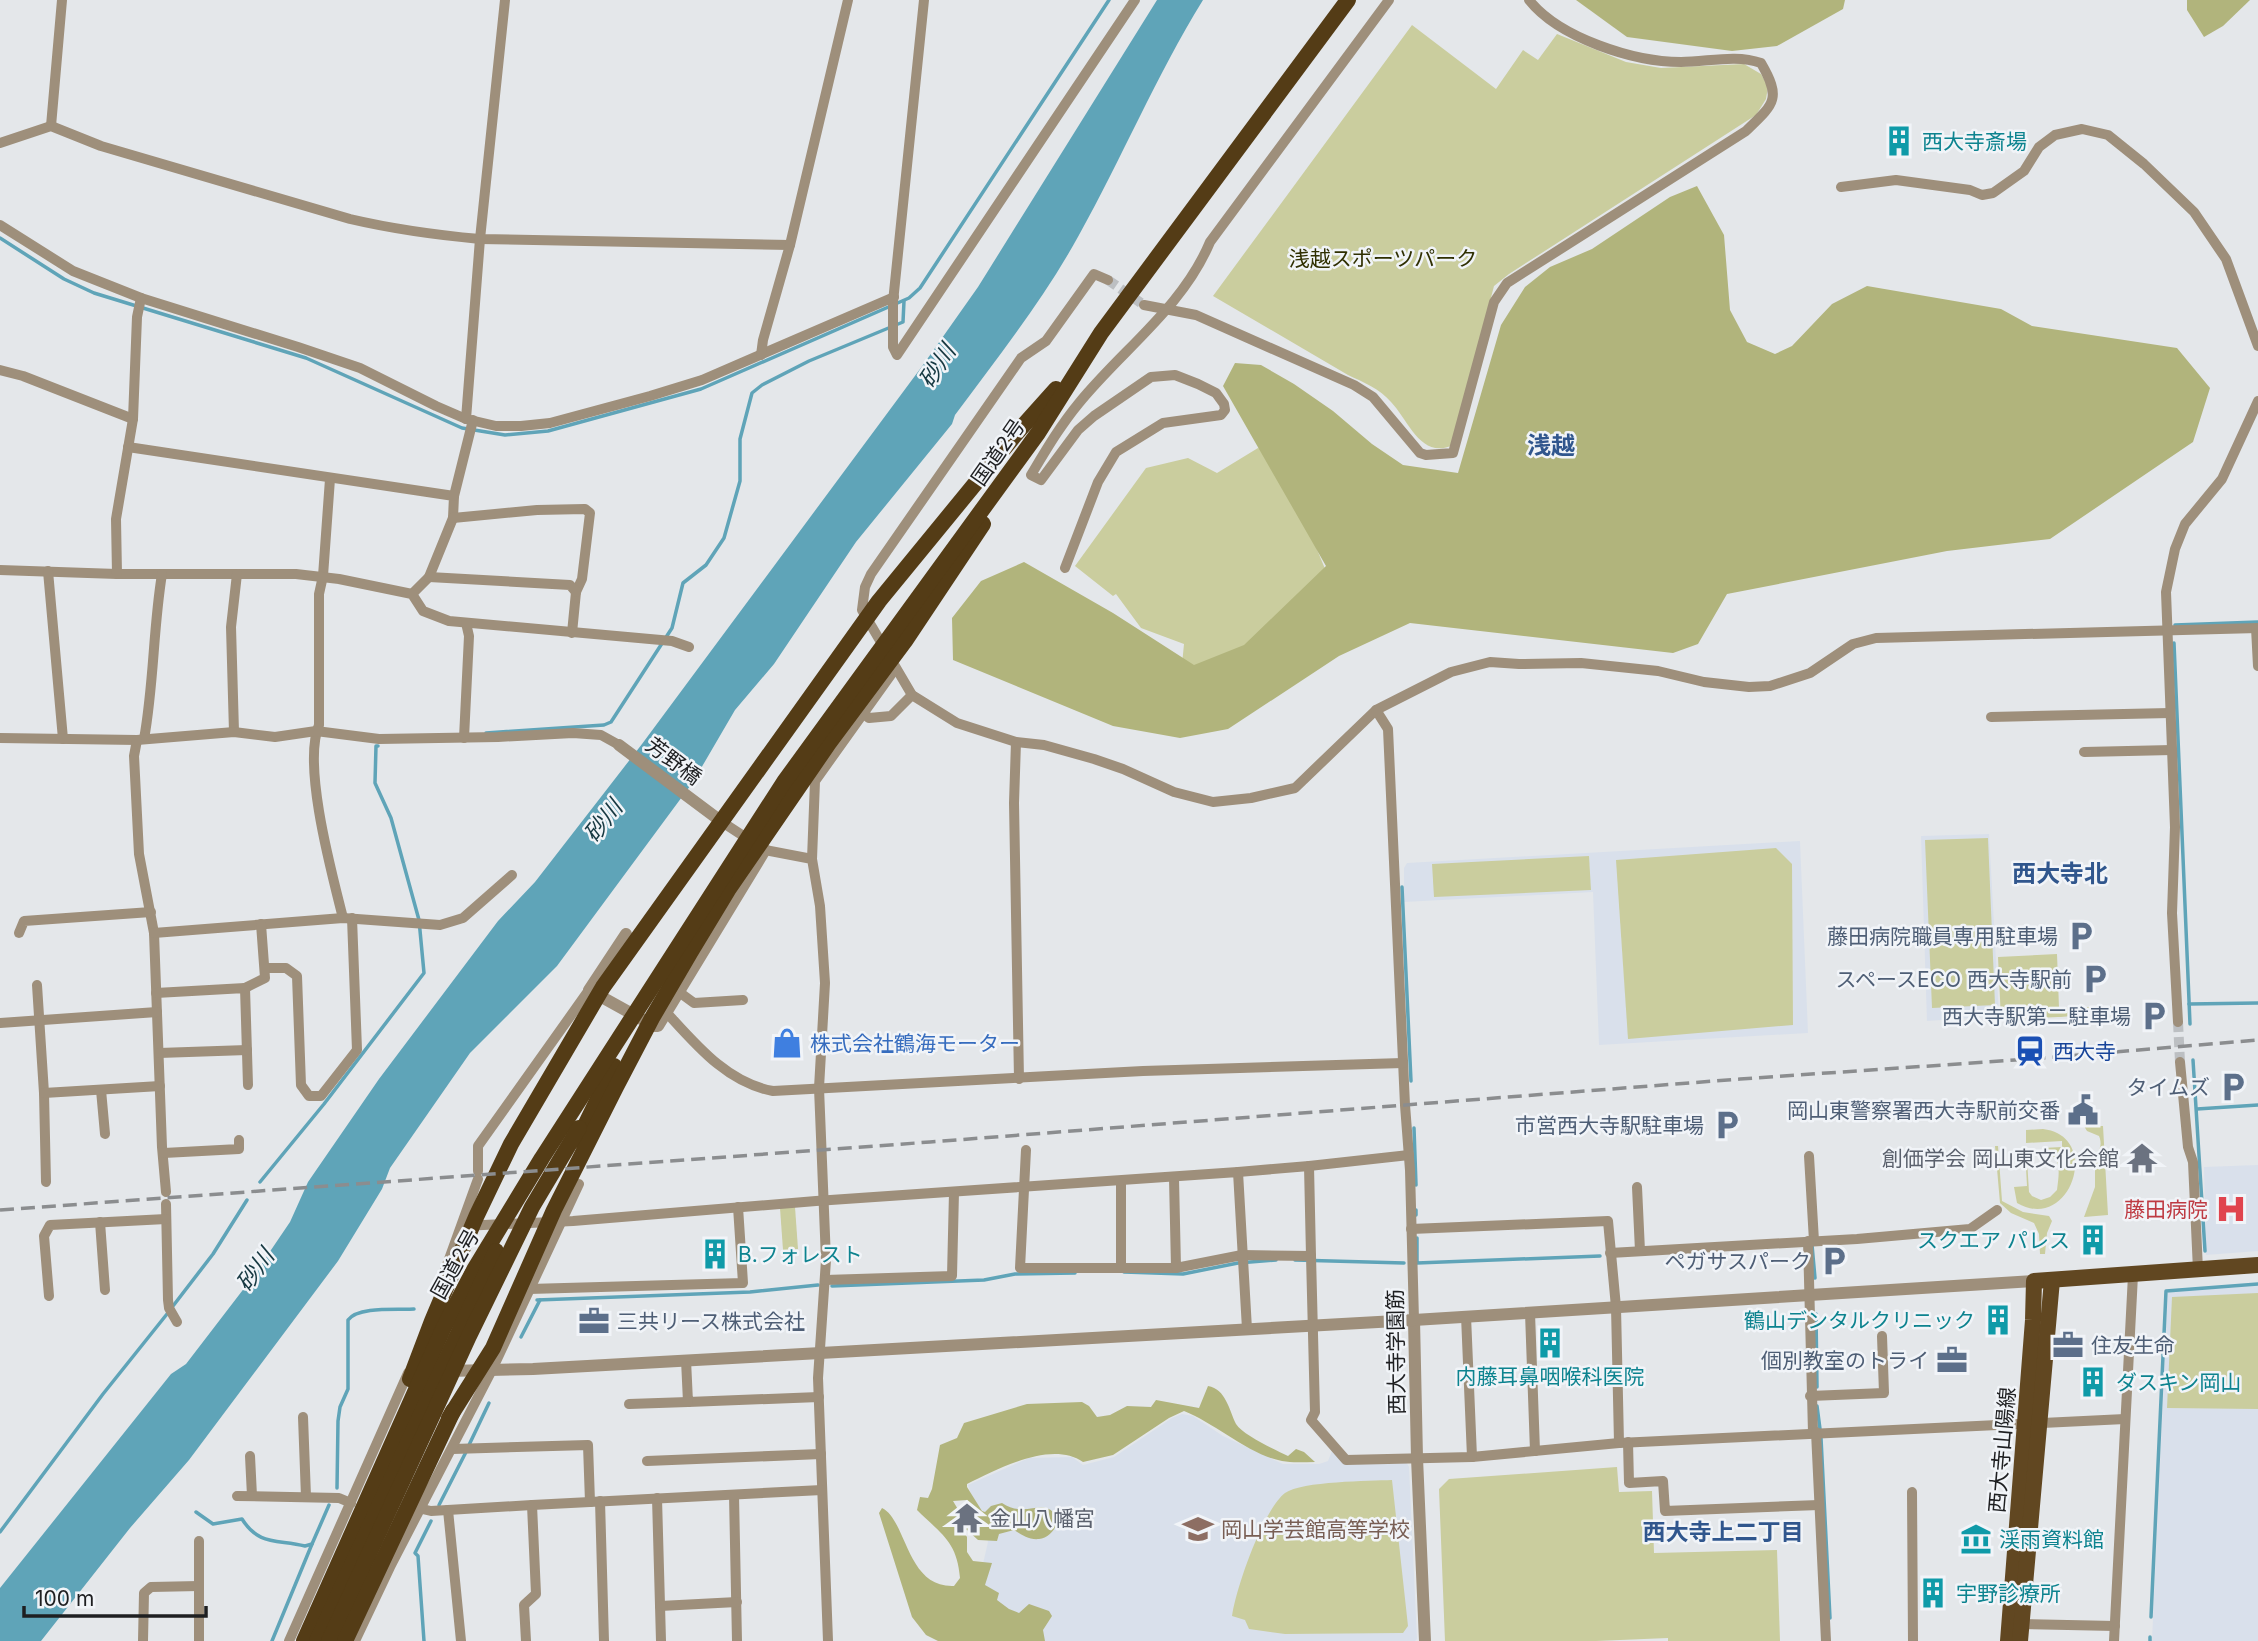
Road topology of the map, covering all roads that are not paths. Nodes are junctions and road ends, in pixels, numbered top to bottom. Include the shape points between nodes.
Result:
1 (62, 0) edge
2 (505, 0) edge
3 (848, 0) edge
4 (924, 0) edge
5 (1126, 0) edge
6 (1135, 0) edge
7 (1348, 0) edge
8 (1389, 0) edge
9 (1529, 0) edge
10 (1119, 26) junction
11 (51, 125) junction
12 (0, 143) edge
13 (1841, 187) dead end
14 (0, 225) edge
15 (480, 239) junction
16 (790, 245) junction
17 (1108, 280) dead end
18 (893, 300) junction
19 (140, 304) junction
20 (1144, 305) tunnel mouth
21 (1167, 309) junction
22 (1101, 333) junction
23 (2258, 346) edge
24 (761, 355) junction
25 (0, 370) edge
26 (2258, 401) edge
27 (132, 419) junction
28 (471, 425) junction
29 (128, 447) junction
30 (330, 479) junction
31 (454, 496) junction
32 (453, 518) junction
33 (1065, 568) dead end
34 (0, 570) edge
35 (48, 571) junction
36 (117, 574) junction
37 (162, 574) junction
38 (237, 574) junction
39 (323, 576) junction
40 (429, 577) junction
41 (576, 592) junction
42 (412, 594) junction
43 (466, 622) junction
44 (2257, 628) edge
45 (2168, 630) junction
46 (572, 633) junction
47 (899, 636) junction
48 (689, 647) dead end
49 (2258, 666) edge
50 (895, 668) junction
51 (912, 695) junction
52 (1376, 709) junction
53 (2171, 713) junction
54 (864, 714) junction
55 (1991, 717) dead end
56 (316, 731) junction
57 (234, 732) junction
58 (0, 738) edge
59 (464, 738) junction
60 (64, 739) junction
61 (141, 740) junction
62 (1016, 742) junction
63 (624, 748) joint
64 (2172, 750) junction
65 (2084, 752) dead end
66 (722, 822) junction
67 (762, 849) junction
68 (812, 859) junction
69 (512, 875) dead end
70 (151, 912) junction
71 (348, 918) junction
72 (261, 924) junction
73 (687, 931) junction
74 (19, 933) dead end
75 (154, 933) junction
76 (626, 934) dead end
77 (265, 968) junction
78 (37, 985) dead end
79 (245, 988) junction
80 (589, 990) junction
81 (679, 992) junction
82 (156, 993) junction
83 (743, 1000) dead end
84 (157, 1012) junction
85 (667, 1013) junction
86 (40, 1020) junction
87 (2178, 1022) tunnel mouth
88 (0, 1023) edge
89 (247, 1050) junction
90 (159, 1054) junction
91 (2180, 1062) tunnel mouth
92 (1403, 1063) junction
93 (1019, 1079) junction
94 (248, 1085) dead end
95 (160, 1086) junction
96 (819, 1088) junction
97 (101, 1090) junction
98 (44, 1093) junction
99 (597, 1099) junction
100 (105, 1135) dead end
101 (239, 1140) dead end
102 (1026, 1150) dead end
103 (164, 1153) junction
104 (1409, 1155) junction
105 (1809, 1156) dead end
106 (542, 1158) junction
107 (1309, 1166) junction
108 (1238, 1172) junction
109 (1174, 1178) junction
110 (46, 1182) dead end
111 (1121, 1182) junction
112 (579, 1184) dead end
113 (1637, 1187) dead end
114 (1023, 1188) junction
115 (166, 1192) dead end
116 (954, 1192) junction
117 (823, 1200) junction
118 (166, 1205) dead end
119 (738, 1207) junction
120 (1997, 1210) dead end
121 (166, 1219) junction
122 (100, 1222) junction
123 (561, 1222) junction
124 (461, 1226) junction
125 (1411, 1229) junction
126 (1811, 1241) junction
127 (1640, 1251) junction
128 (1610, 1253) junction
129 (1243, 1260) junction
130 (1311, 1260) junction
131 (2258, 1265) edge
132 (1121, 1268) junction
133 (1176, 1268) junction
134 (2198, 1270) junction
135 (2133, 1275) junction
136 (825, 1280) junction
137 (2034, 1280) junction
138 (2052, 1280) junction
139 (529, 1289) junction
140 (105, 1290) dead end
141 (48, 1296) dead end
142 (1809, 1296) junction
143 (1616, 1307) junction
144 (1530, 1313) junction
145 (1466, 1316) junction
146 (1414, 1320) junction
147 (177, 1322) dead end
148 (1313, 1324) junction
149 (1247, 1329) junction
150 (1882, 1336) dead end
151 (820, 1353) junction
152 (686, 1360) junction
153 (492, 1370) junction
154 (409, 1371) junction
155 (1810, 1396) junction
156 (819, 1397) junction
157 (688, 1402) junction
158 (629, 1404) dead end
159 (303, 1417) dead end
160 (449, 1418) junction
161 (2125, 1419) junction
162 (2032, 1424) junction
163 (1814, 1432) junction
164 (1624, 1443) junction
165 (453, 1449) junction
166 (1535, 1451) junction
167 (821, 1454) junction
168 (250, 1456) dead end
169 (1472, 1457) junction
170 (1417, 1458) junction
171 (647, 1461) dead end
172 (362, 1480) junction
173 (822, 1490) junction
174 (1912, 1492) dead end
175 (237, 1496) dead end
176 (252, 1496) junction
177 (734, 1496) junction
178 (306, 1497) junction
179 (657, 1498) junction
180 (359, 1502) junction
181 (595, 1502) junction
182 (532, 1505) junction
183 (1819, 1505) junction
184 (421, 1509) junction
185 (448, 1510) junction
186 (200, 1541) dead end
187 (199, 1587) junction
188 (342, 1599) junction
189 (737, 1602) junction
190 (660, 1606) junction
191 (2015, 1624) junction
192 (2115, 1626) junction
193 (143, 1641) edge
194 (199, 1641) edge
195 (289, 1641) edge
196 (304, 1641) edge
197 (317, 1641) edge
198 (329, 1641) edge
199 (345, 1641) edge
200 (355, 1641) edge
201 (461, 1641) edge
202 (526, 1641) edge
203 (604, 1641) edge
204 (661, 1641) edge
205 (737, 1641) edge
206 (828, 1641) edge
207 (1425, 1641) edge
208 (1826, 1641) edge
209 (1913, 1641) edge
210 (2008, 1641) edge
211 (2020, 1641) edge
212 (2114, 1641) edge

1 - 11 street
2 - 15 street
3 - 16 street
4 - 18 street
5 - 10 street
6 - 10 street
7 - 22 highway, 国道2号
8 - 21 street via 1210,242
9 - 21 street via 1556,24 1628,55 1680,62 1746,58 1761,63 1773,84 1770,107 1746,131 1507,283 1494,302 1453,453 1420,453 1373,397 1354,385 1196,315
10 - 18 street via 897,355 892,347
11 - 12 street
11 - 15 street via 100,146 350,219
13 - 23 street via 1896,180 1993,193 2024,171 2039,147 2055,135 2082,129 2108,135 2194,212 2226,259
14 - 19 street via 73,271
15 - 16 street
15 - 28 street
16 - 24 street
17 - 50 street via 1094,274 1046,341 1021,358 871,574 862,610
18 - 24 street
19 - 27 street
19 - 28 street via 360,368
20 - 21 street
21 - 33 street via 1079,402 1031,475 1041,480 1078,430 1151,377 1175,375 1198,384 1220,398 1224,413 1163,423 1116,452 1098,482
22 - 47 highway, 国道2号 via 971,544
22 - 66 highway via 879,601
24 - 28 street via 702,380 550,423
25 - 27 street
26 - 45 street via 2222,479 2185,524 2175,548 2166,592
27 - 29 street
28 - 31 street
29 - 30 street
29 - 36 street via 116,519
30 - 31 street
30 - 39 street
31 - 32 street
32 - 40 street
32 - 41 street via 584,509 590,513 582,579
34 - 35 street
35 - 36 street
35 - 60 street
36 - 37 street
37 - 38 street
37 - 61 street via 155,614 151,701
38 - 39 street
38 - 57 street via 231,627
39 - 42 street
39 - 56 street
40 - 41 street via 570,585
40 - 42 street
41 - 46 street
42 - 43 street via 423,611
43 - 46 street
43 - 59 street
44 - 45 street
44 - 49 street
45 - 52 street via 1876,638 1853,644 1810,673 1770,686 1749,687 1581,663 1490,662 1451,672
45 - 53 street
46 - 48 street via 666,640
47 - 67 highway
47 - 73 highway, 国道2号 via 784,782
50 - 51 street
50 - 54 street
51 - 54 street via 891,716 869,718
51 - 62 street via 957,723
52 - 62 street via 1295,788 1213,802 1174,792 1094,759
52 - 92 street, 西大寺学園筋 via 1388,729
53 - 55 street
53 - 64 street
54 - 68 street via 815,781
56 - 57 street via 275,737
56 - 59 street via 379,739
56 - 71 street via 315,768 325,848
57 - 61 street
58 - 60 street
59 - 63 street via 587,734 601,735
60 - 61 street
61 - 70 street via 134,757 139,854
62 - 93 street
63 - 66 street, 芳野橋
64 - 65 street
64 - 87 street via 2172,914
66 - 67 street
66 - 180 highway via 603,987 511,1144 476,1217
67 - 68 street
67 - 81 street
67 - 160 highway via 728,890 652,1017 554,1210 493,1348
68 - 96 street via 825,984
69 - 71 street via 463,918 440,925
70 - 74 street via 24,921
70 - 75 street
71 - 72 street
71 - 77 street via 356,1050 321,1096 309,1096 301,1085 297,976 286,968
72 - 75 street
72 - 77 street
73 - 99 highway, 国道2号
73 - 106 highway, 国道2号
75 - 82 street
76 - 80 street
77 - 79 street via 265,978
78 - 86 street
79 - 82 street
79 - 89 street
80 - 85 street via 654,1026
80 - 124 street via 478,1146 478,1175
81 - 83 street via 694,1003
81 - 85 street
82 - 84 street
84 - 86 street
84 - 90 street
85 - 96 street via 704,1054 755,1086 773,1091
86 - 88 street
86 - 98 street
89 - 90 street
89 - 94 street
90 - 95 street
91 - 134 street via 2193,1162
92 - 93 street
92 - 104 street, 西大寺学園筋
93 - 96 street
95 - 97 street
95 - 103 street
96 - 117 street
97 - 98 street
97 - 100 street
98 - 110 street
99 - 160 highway, 国道2号
99 - 188 highway via 532,1207
101 - 103 street via 239,1149
102 - 114 street
103 - 115 street
104 - 107 street
104 - 125 street, 西大寺学園筋
105 - 126 street
106 - 180 highway, 国道2号 via 474,1270
106 - 188 highway via 457,1332
107 - 108 street
107 - 130 street
108 - 109 street
108 - 129 street
109 - 111 street
109 - 133 street
111 - 114 street
111 - 132 street
112 - 123 street
113 - 127 street
114 - 116 street
114 - 132 street via 1020,1268
116 - 117 street
116 - 136 street via 952,1276
117 - 119 street
117 - 136 street
118 - 121 street
119 - 123 street
119 - 139 street via 743,1283
120 - 126 street via 1970,1229
121 - 122 street
121 - 147 street via 168,1300
122 - 140 street
122 - 141 street via 50,1225 44,1236
123 - 124 street
123 - 139 street
124 - 154 street
125 - 128 street via 1608,1221
125 - 146 street, 西大寺学園筋
126 - 127 street
126 - 142 street
127 - 128 street
128 - 143 street
129 - 130 street
129 - 133 street
129 - 149 street
130 - 148 street
131 - 134 main road
132 - 133 street
134 - 135 main road
135 - 138 main road
135 - 161 street
136 - 151 street
137 - 138 main road
137 - 142 street
137 - 162 main road, 西大寺山陽線
138 - 162 main road, 西大寺山陽線
139 - 153 street
142 - 143 street
142 - 155 street
143 - 144 street
143 - 164 street
144 - 145 street
144 - 166 street
145 - 146 street
145 - 169 street
146 - 148 street
146 - 170 street, 西大寺学園筋
148 - 149 street
148 - 170 street via 1315,1412 1311,1420 1346,1460
149 - 151 street
150 - 155 street via 1884,1393
151 - 152 street
151 - 156 street
152 - 153 street
152 - 157 street
153 - 154 street
153 - 165 street
154 - 172 street
155 - 163 street
156 - 157 street
156 - 167 street
157 - 158 street
159 - 178 street
160 - 199 highway, 国道2号
161 - 162 street
161 - 192 street
162 - 163 street
162 - 191 main road, 西大寺山陽線
163 - 164 street
163 - 183 street
164 - 166 street
164 - 183 street via 1629,1483 1663,1481 1665,1511
165 - 181 street via 588,1445
165 - 184 street
166 - 169 street
167 - 171 street
167 - 173 street
168 - 176 street
169 - 170 street
170 - 207 street, 西大寺学園筋
172 - 180 street
172 - 184 street
173 - 177 street
173 - 206 street
174 - 209 street
175 - 176 street
176 - 178 street
177 - 179 street
177 - 189 street
178 - 180 street
179 - 181 street
179 - 190 street
180 - 195 street
180 - 196 highway, 国道2号
181 - 182 street
181 - 203 street
182 - 185 street
182 - 202 street via 536,1594 524,1605
183 - 208 street
184 - 185 street
184 - 200 street
185 - 201 street
186 - 187 street
187 - 193 street via 151,1587 144,1593
187 - 194 street
188 - 197 highway
188 - 198 highway
189 - 190 street
189 - 205 street
190 - 204 street
191 - 192 street
191 - 210 main road, 西大寺山陽線
191 - 211 main road, 西大寺山陽線
192 - 212 street

